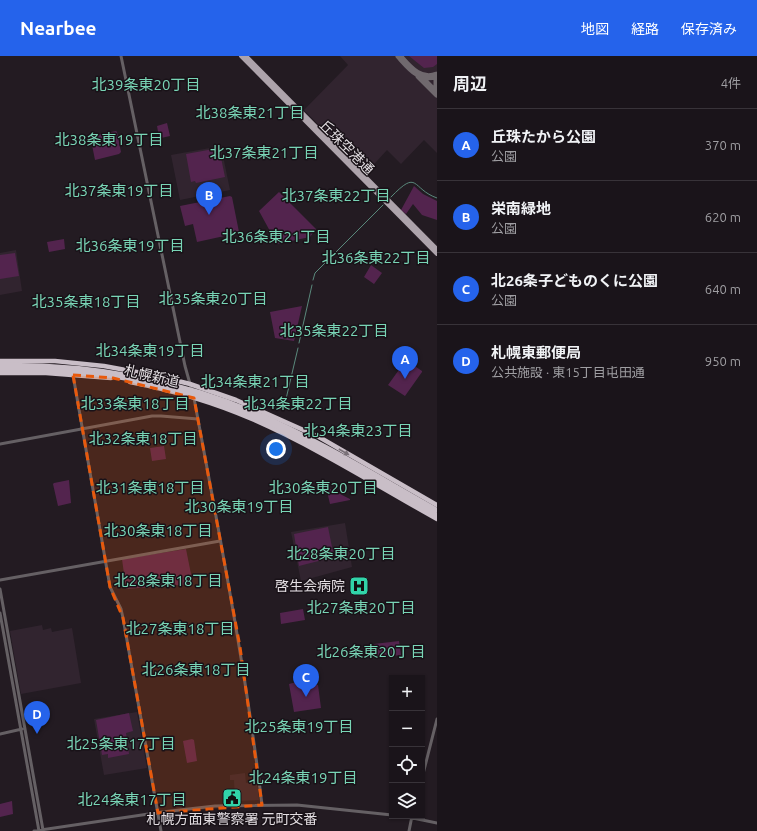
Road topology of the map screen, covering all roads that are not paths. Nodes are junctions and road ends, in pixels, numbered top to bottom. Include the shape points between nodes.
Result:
1 (121, 56) edge
2 (241, 56) edge
3 (246, 56) edge
4 (315, 129) junction
5 (437, 249) edge
6 (437, 254) edge
7 (0, 361) edge
8 (0, 365) edge
9 (0, 369) edge
10 (0, 373) edge
11 (73, 375) junction
12 (190, 384) junction
13 (194, 398) junction
14 (198, 419) junction
15 (82, 429) junction
16 (0, 444) edge
17 (437, 505) edge
18 (437, 510) edge
19 (437, 515) edge
20 (437, 519) edge
21 (220, 541) junction
22 (106, 561) junction
23 (0, 580) edge
24 (0, 589) edge
25 (0, 612) edge
26 (437, 719) edge
27 (25, 728) junction
28 (21, 730) junction
29 (0, 734) edge
30 (425, 766) edge
31 (262, 805) junction
32 (158, 813) junction
33 (389, 815) edge
34 (412, 819) edge
35 (420, 819) edge
36 (437, 823) edge
37 (41, 830) edge
38 (34, 831) edge
39 (161, 831) edge
40 (409, 831) edge

1 - 12 street
2 - 4 main road, 丘珠空港通
3 - 4 main road, 丘珠空港通
4 - 5 main road, 丘珠空港通
4 - 6 main road, 丘珠空港通
7 - 12 highway, 札幌新道 via 55,361 104,366
8 - 18 highway, bridge via 62,366 107,371 144,377 208,394 285,426
9 - 19 highway, bridge via 33,368 107,374 207,398 289,432
10 - 11 highway, 札幌新道
11 - 13 highway, 札幌新道 via 113,378
11 - 15 street
12 - 13 street
12 -> 17 highway, 札幌新道 via 236,400 319,437
13 - 14 street
13 - 20 highway, 札幌新道 via 245,416 284,434
14 - 15 street via 152,416
14 - 21 street
15 - 16 street
15 - 22 street
21 - 22 street
21 - 31 street via 249,705
22 - 23 street
22 - 32 street via 110,587 121,608
24 - 27 street
25 - 28 street
26 - 30 street
27 - 28 street
27 - 37 street
28 - 29 street
28 - 37 street
31 - 32 street via 215,806
31 - 33 street
32 - 37 street
32 - 39 street
34 - 40 street
35 - 36 street
37 - 38 street

